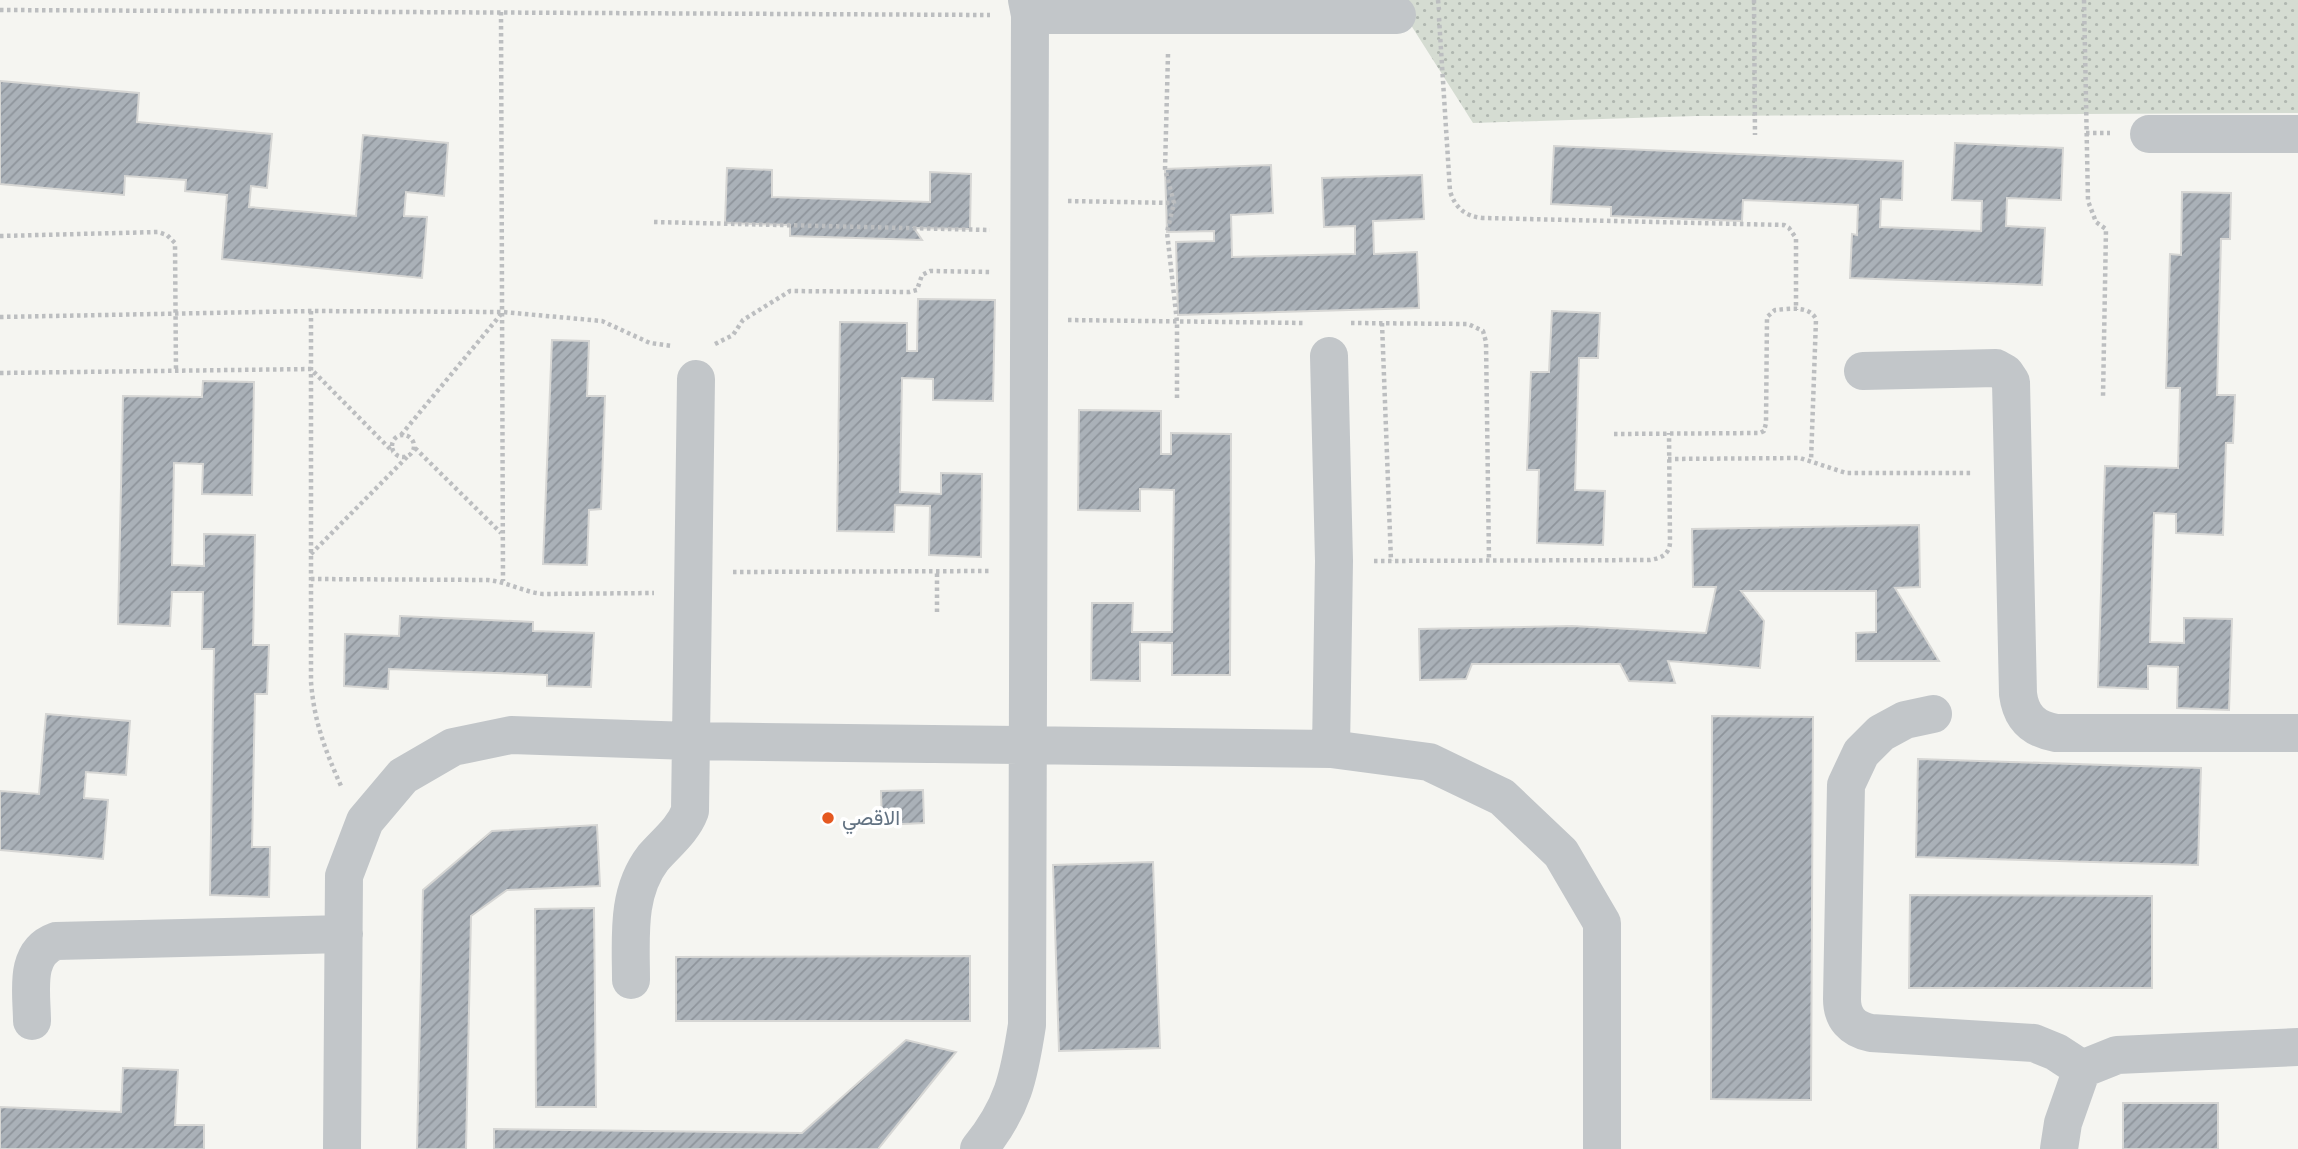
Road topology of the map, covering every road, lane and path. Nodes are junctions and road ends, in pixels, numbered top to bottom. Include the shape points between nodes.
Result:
1 (1438, 0) edge
2 (1754, 0) edge
3 (2084, 0) edge
4 (1035, 5) edge
5 (0, 10) edge
6 (501, 12) junction
7 (1169, 15) junction
8 (1396, 15) dead end
9 (2149, 134) dead end
10 (2298, 134) edge
11 (1755, 135) dead end
12 (1174, 203) junction
13 (1029, 216) junction
14 (654, 222) dead end
15 (0, 236) edge
16 (1029, 272) junction
17 (1796, 310) junction
18 (311, 311) junction
19 (503, 312) junction
20 (175, 313) junction
21 (0, 317) edge
22 (1382, 323) dead end
23 (696, 356) junction
24 (1329, 356) dead end
25 (311, 369) junction
26 (1863, 371) dead end
27 (176, 372) junction
28 (0, 373) edge
29 (2103, 397) dead end
30 (1177, 400) dead end
31 (1668, 433) junction
32 (1614, 434) dead end
33 (401, 435) junction
34 (415, 448) junction
35 (393, 452) junction
36 (408, 456) junction
37 (1668, 459) junction
38 (1811, 461) junction
39 (2014, 473) junction
40 (502, 534) junction
41 (311, 554) junction
42 (1334, 561) junction
43 (1391, 561) junction
44 (1029, 571) junction
45 (937, 572) junction
46 (311, 579) junction
47 (503, 581) junction
48 (693, 582) junction
49 (937, 612) dead end
50 (1933, 714) dead end
51 (2298, 733) edge
52 (690, 741) junction
53 (1029, 744) junction
54 (1331, 749) junction
55 (365, 821) junction
56 (344, 934) junction
57 (631, 979) dead end
58 (32, 1021) dead end
59 (2298, 1047) edge
60 (2082, 1069) junction
61 (342, 1149) edge
62 (979, 1149) edge
63 (1602, 1149) edge
64 (2059, 1149) edge

1 - 17 path via 1450,191 1458,208 1484,218 1784,225 1796,238
2 - 11 path
3 - 29 path via 2088,201 2096,222 2106,229
4 - 6 path
4 - 7 street
4 - 13 street
5 - 6 path
6 - 19 path
7 - 8 street
7 - 12 path via 1165,169
9 - 10 street
12 - 13 path
12 - 30 path via 1167,232 1177,322
13 - 14 path
13 - 16 street
15 - 20 path via 167,235 175,243
16 - 23 path via 930,271 922,275 916,290 909,292 790,291 743,320 727,340
16 - 44 street
17 - 31 path via 1775,310 1766,321 1764,430
17 - 38 path via 1811,311 1816,319
18 - 19 path
18 - 20 path
18 - 25 path
19 - 23 path via 587,318
19 - 33 path
19 - 40 path
20 - 21 path
20 - 27 path
22 - 43 path
23 - 48 street
24 - 42 street
25 - 27 path
25 - 35 path
25 - 41 path
26 - 39 street via 1985,367 2005,373 2012,393
27 - 28 path
31 - 32 path
31 - 37 path
33 - 34 path via 411,438
33 - 35 path via 393,441
34 - 36 path
34 - 40 path
35 - 36 path
36 - 41 path
37 - 38 path
37 - 43 path via 1670,543 1661,558
38 - 39 path via 1846,473
39 - 51 street via 2018,694 2020,709 2029,722 2056,733
40 - 47 path
41 - 46 path
42 - 43 path
42 - 54 street
44 - 45 path
44 - 53 street
45 - 48 path
45 - 49 path
46 - 47 path
46 - 55 path via 314,714 344,792
47 - 48 path via 543,594
48 - 52 street
50 - 60 street via 1905,720 1881,733 1861,752 1846,785 1842,1009 1852,1026 1861,1031 2034,1043
52 - 53 street
52 - 55 street via 511,735 453,747 403,776
52 - 57 street via 690,811 652,860 635,891
53 - 54 street
53 - 62 street via 1027,1025 1019,1078 998,1127
54 - 63 street via 1429,762 1502,797 1561,853 1602,923
55 - 56 street via 344,876
56 - 58 street via 47,944 32,967
56 - 61 street
59 - 60 street via 2117,1055
60 - 64 street

